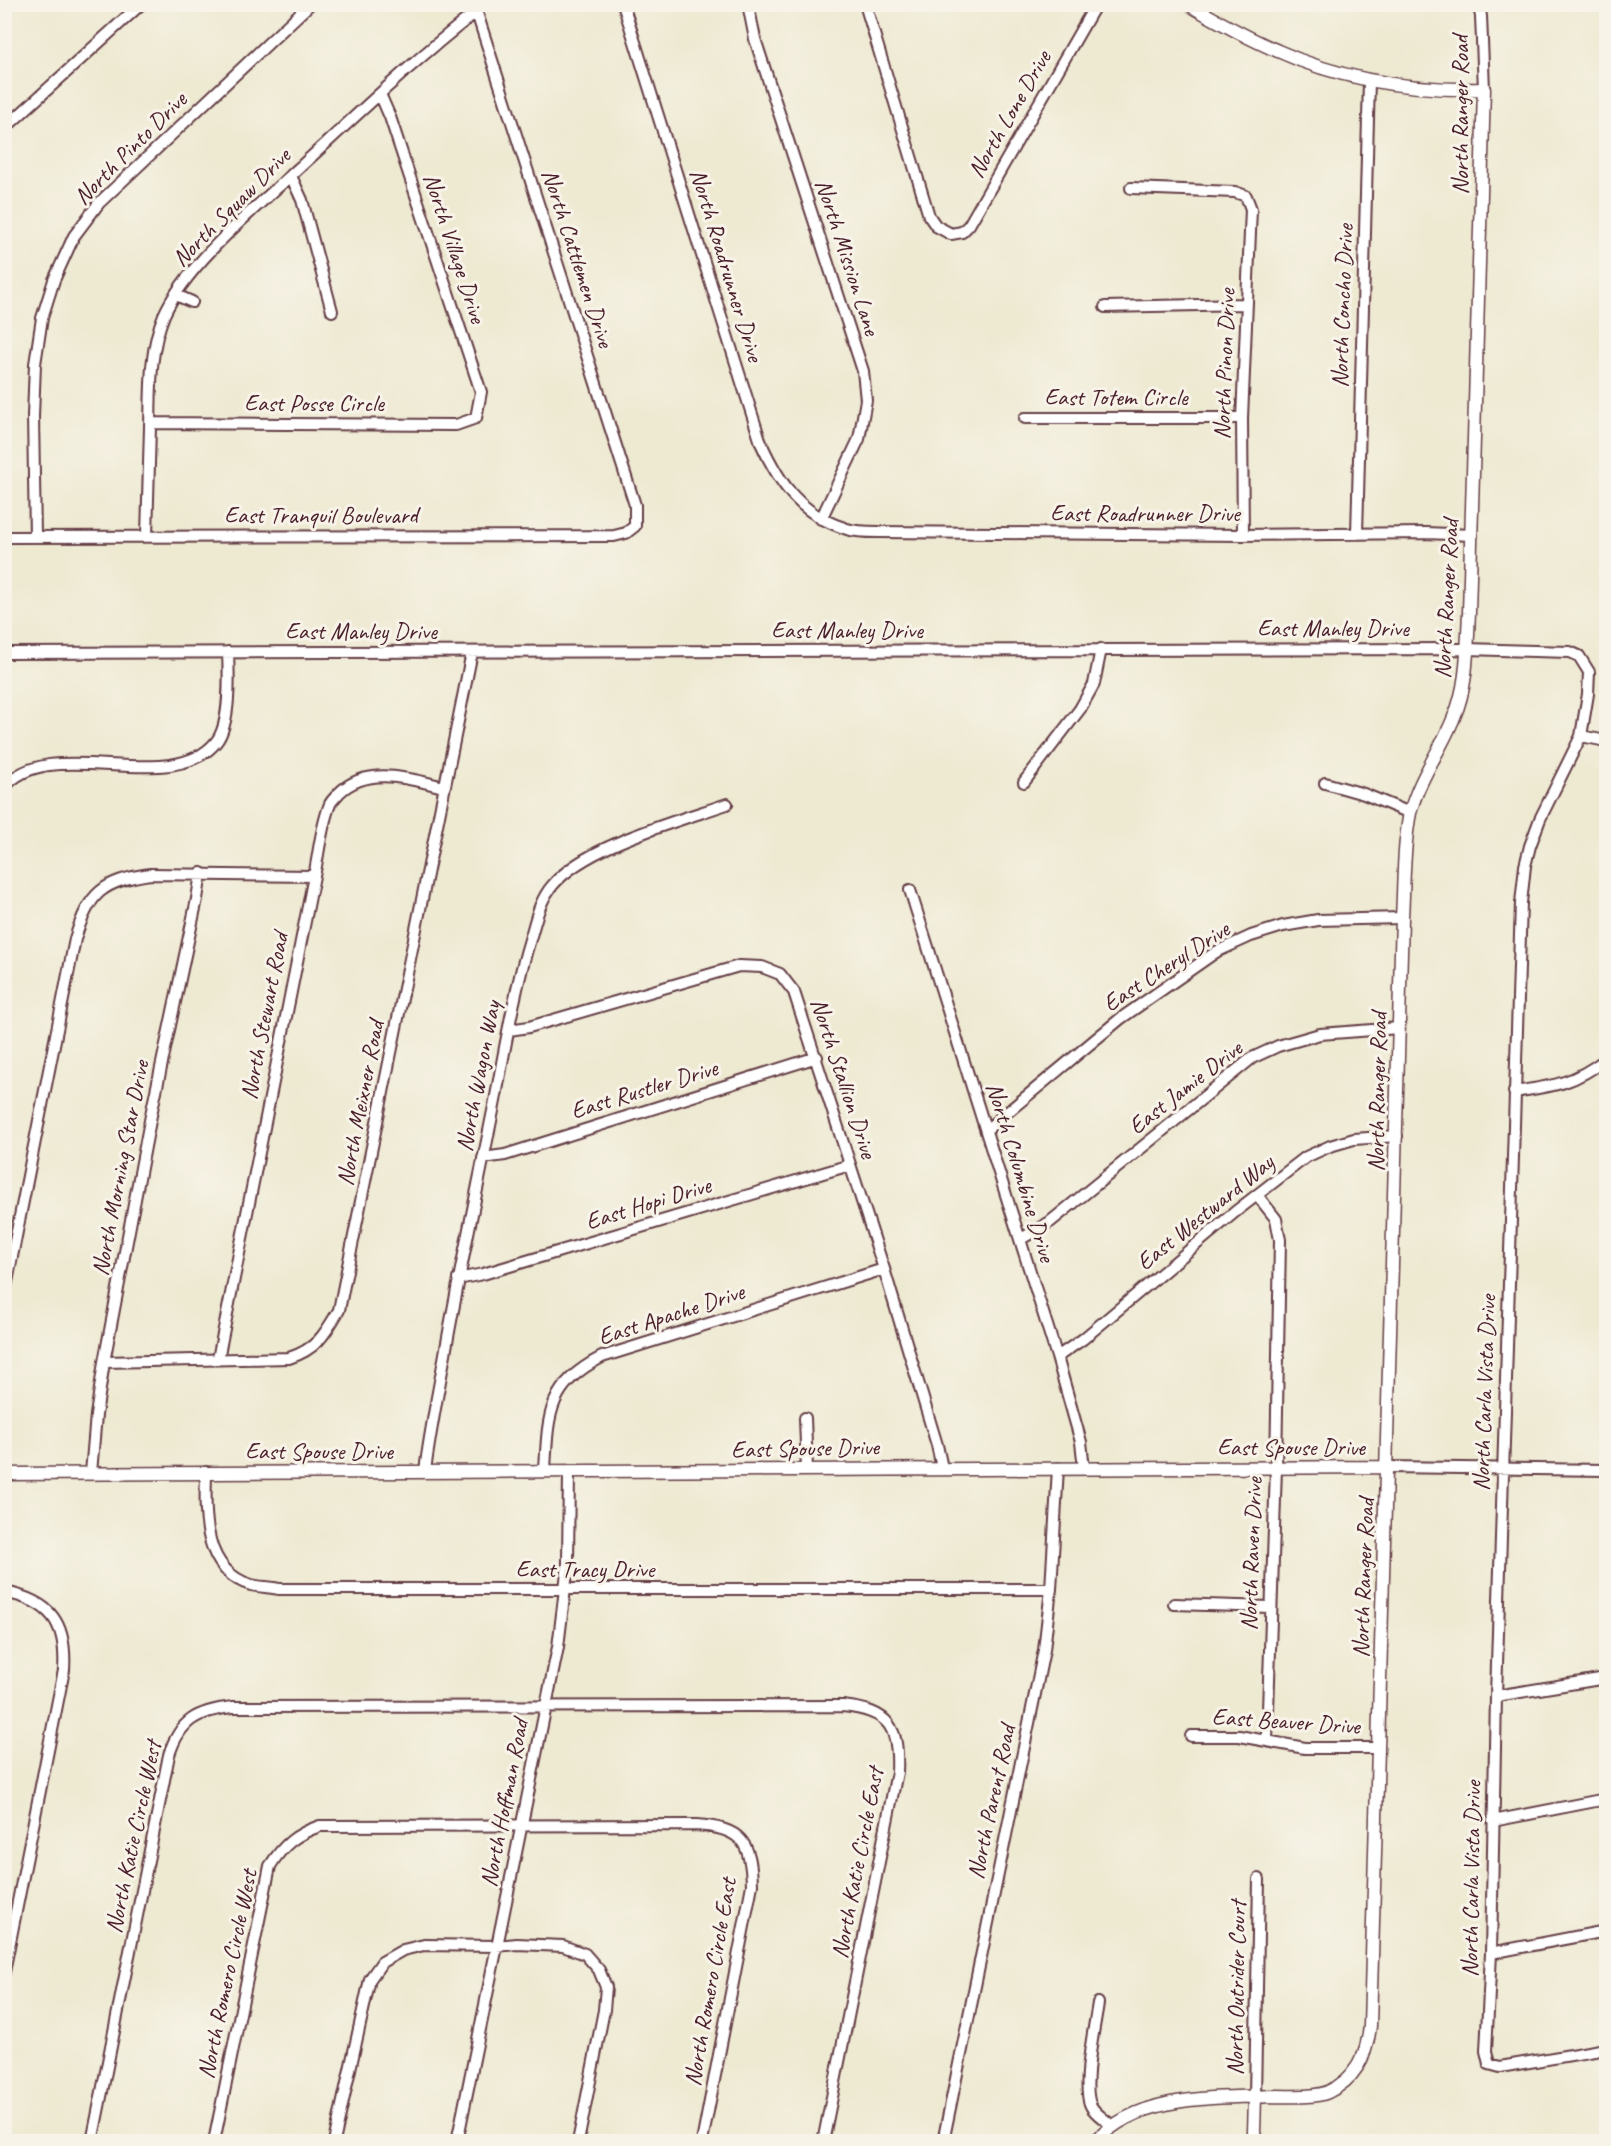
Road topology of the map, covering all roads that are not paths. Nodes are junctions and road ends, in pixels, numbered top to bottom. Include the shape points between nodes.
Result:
1 (141, 4) edge
2 (310, 4) edge
3 (623, 4) edge
4 (748, 4) edge
5 (865, 4) edge
6 (1096, 4) edge
7 (1188, 4) edge
8 (475, 8) edge
9 (1479, 10) edge
10 (1369, 81) junction
11 (1484, 89) junction
12 (380, 94) junction
13 (4, 129) edge
14 (291, 176) junction
15 (1131, 188) dead end
16 (176, 295) junction
17 (192, 302) dead end
18 (1247, 304) junction
19 (1105, 307) dead end
20 (333, 311) dead end
21 (476, 418) joint
22 (1025, 418) dead end
23 (1242, 418) junction
24 (150, 423) junction
25 (821, 519) junction
26 (635, 526) joint
27 (1357, 534) junction
28 (1243, 535) junction
29 (35, 536) junction
30 (147, 536) junction
31 (1472, 536) junction
32 (4, 537) edge
33 (1101, 649) junction
34 (1467, 649) junction
35 (228, 652) junction
36 (472, 652) junction
37 (4, 653) edge
38 (1581, 736) junction
39 (1606, 741) edge
40 (1024, 782) dead end
41 (1325, 783) dead end
42 (4, 788) edge
43 (444, 788) junction
44 (727, 804) dead end
45 (1410, 813) junction
46 (201, 873) junction
47 (314, 876) junction
48 (910, 890) dead end
49 (1402, 918) junction
50 (1400, 1028) junction
51 (509, 1030) junction
52 (816, 1057) junction
53 (1606, 1059) edge
54 (1514, 1092) junction
55 (986, 1130) junction
56 (1397, 1136) junction
57 (483, 1158) junction
58 (850, 1165) junction
59 (1257, 1195) junction
60 (1021, 1239) junction
61 (884, 1269) junction
62 (458, 1280) junction
63 (4, 1297) edge
64 (1057, 1357) junction
65 (218, 1359) junction
66 (104, 1362) junction
67 (805, 1418) dead end
68 (1388, 1467) junction
69 (942, 1468) junction
70 (1058, 1468) junction
71 (1084, 1468) junction
72 (1276, 1468) junction
73 (1503, 1468) junction
74 (545, 1470) junction
75 (807, 1470) junction
76 (1606, 1470) edge
77 (425, 1471) junction
78 (569, 1471) junction
79 (206, 1472) junction
80 (91, 1473) junction
81 (4, 1474) edge
82 (1051, 1589) junction
83 (566, 1590) junction
84 (4, 1592) edge
85 (1174, 1604) dead end
86 (1270, 1606) junction
87 (1606, 1678) edge
88 (1496, 1696) junction
89 (544, 1706) junction
90 (1191, 1736) dead end
91 (1266, 1741) junction
92 (1378, 1748) junction
93 (1606, 1798) edge
94 (1492, 1821) junction
95 (521, 1826) junction
96 (1259, 1879) dead end
97 (1606, 1931) edge
98 (496, 1946) junction
99 (1491, 1953) junction
100 (4, 1972) edge
101 (1098, 2003) dead end
102 (1606, 2049) edge
103 (1255, 2097) junction
104 (1112, 2126) junction
105 (92, 2142) edge
106 (214, 2142) edge
107 (334, 2142) edge
108 (457, 2142) edge
109 (578, 2142) edge
110 (702, 2142) edge
111 (823, 2142) edge
112 (943, 2142) edge
113 (1095, 2142) edge
114 (1256, 2142) edge

1 - 13 street
2 - 29 street, North Pinto Drive via 99,203 74,236 42,318 35,364
3 - 25 street, North Roadrunner Drive via 761,444 782,484 798,503
4 - 25 street, North Mission Lane via 755,39 863,371 866,400 860,439
5 - 6 street, North Lone Drive via 929,216 936,226 951,234 962,232 969,225
7 - 10 street via 1278,52
8 - 12 street, North Squaw Drive
8 - 26 street, North Cattlemen Drive via 635,505
9 - 11 street, North Ranger Road
10 - 11 street
10 - 27 street, North Concho Drive
11 - 31 street, North Ranger Road
12 - 14 street, North Squaw Drive
12 - 21 street, North Village Drive via 481,392
14 - 16 street, North Squaw Drive via 198,264
14 - 20 street via 302,200
15 - 18 street, North Pinon Drive via 1235,192 1246,196 1251,209
16 - 17 street
16 - 24 street, North Squaw Drive via 165,314 151,366
18 - 19 street
18 - 23 street, North Pinon Drive
21 - 24 street, East Posse Circle via 456,425
22 - 23 street, East Totem Circle
23 - 28 street, North Pinon Drive
24 - 30 street, North Squaw Drive
25 - 28 street, East Roadrunner Drive via 848,530 879,532
26 - 30 street, East Tranquil Boulevard via 614,536
27 - 28 street, East Roadrunner Drive
27 - 31 street, East Roadrunner Drive
29 - 30 street, East Tranquil Boulevard
29 - 32 street, East Tranquil Boulevard
31 - 34 street, North Ranger Road
33 - 34 street, East Manley Drive
33 - 36 street, East Manley Drive
33 - 40 street via 1095,684
34 - 38 street, East Manley Drive via 1570,652 1579,656 1589,672
34 - 45 street, North Ranger Road via 1461,698 1454,719
35 - 36 street, East Manley Drive
35 - 37 street, East Manley Drive
35 - 42 street via 226,716 218,741 200,757 171,766 32,768
36 - 43 street, North Meixner Road
38 - 39 street
38 - 54 street, North Carla Vista Drive via 1540,819 1525,866
41 - 45 street
43 - 47 street, North Stewart Road via 379,776 345,787 331,801
43 - 65 street, North Meixner Road via 339,1310 320,1340 306,1353 289,1358
44 - 51 street, North Wagon Way via 607,848 566,872 551,887 539,907
45 - 49 street, North Ranger Road
46 - 47 street
46 - 63 street via 150,874 117,881 107,885 82,916
46 - 66 street, North Morning Star Drive
47 - 65 street, North Stewart Road
48 - 55 street, North Columbine Drive
49 - 50 street, North Ranger Road
49 - 55 street, East Cheryl Drive via 1318,920 1283,926 1216,952 1120,1019
50 - 56 street, North Ranger Road
50 - 60 street, East Jamie Drive via 1320,1034 1252,1058 1050,1222
51 - 52 street, North Stallion Drive via 739,966 762,967 780,974 794,992
51 - 57 street, North Wagon Way
52 - 57 street, East Rustler Drive via 506,1155
52 - 58 street, North Stallion Drive
53 - 54 street via 1590,1072 1558,1086
54 - 73 street, North Carla Vista Drive
55 - 60 street, North Columbine Drive
56 - 59 street, East Westward Way via 1354,1139 1330,1146 1306,1157
56 - 68 street, North Ranger Road
57 - 62 street, North Wagon Way
58 - 61 street, North Stallion Drive
58 - 62 street, East Hopi Drive
59 - 64 street, East Westward Way
59 - 72 street, North Raven Drive via 1276,1219 1280,1240
60 - 64 street, North Columbine Drive
61 - 69 street, North Stallion Drive
61 - 74 street, East Apache Drive via 603,1357 582,1367 568,1379 553,1403
62 - 77 street, North Wagon Way
64 - 71 street, North Columbine Drive via 1081,1442
65 - 66 street, North Meixner Road
66 - 80 street, North Morning Star Drive
67 - 75 street
68 - 72 street, East Spouse Drive
68 - 73 street, East Spouse Drive
68 - 92 street, North Ranger Road
69 - 70 street, East Spouse Drive
69 - 75 street, East Spouse Drive
70 - 71 street, East Spouse Drive
70 - 82 street, North Parent Road
71 - 72 street, East Spouse Drive
72 - 86 street, North Raven Drive
73 - 76 street, East Spouse Drive
73 - 88 street, North Carla Vista Drive
74 - 77 street, East Spouse Drive
74 - 78 street, East Spouse Drive
75 - 78 street, East Spouse Drive
77 - 79 street, East Spouse Drive
78 - 83 street, North Hoffman Road
79 - 80 street, East Spouse Drive
79 - 83 street, East Tracy Drive via 205,1517 210,1541 218,1560 233,1576 251,1585 279,1589
80 - 81 street, East Spouse Drive
82 - 83 street, East Tracy Drive
82 - 112 street, North Parent Road via 1044,1650
83 - 89 street, North Hoffman Road
84 - 100 street via 27,1596 50,1612 62,1630 65,1649
85 - 86 street
86 - 91 street, North Raven Drive
87 - 88 street
88 - 94 street, North Carla Vista Drive
89 - 95 street, North Hoffman Road
89 - 105 street, North Katie Circle West via 232,1707 214,1709 185,1724 174,1737 169,1755
89 - 111 street, North Katie Circle East via 843,1706 874,1711 894,1731 897,1772
90 - 91 street, East Beaver Drive via 1239,1736
91 - 92 street, East Beaver Drive via 1305,1748
92 - 103 street, North Ranger Road via 1368,2048 1344,2082 1326,2093
93 - 94 street
94 - 99 street, North Carla Vista Drive
95 - 98 street, North Hoffman Road
95 - 106 street, North Romero Circle West via 320,1826 287,1842 270,1866
95 - 110 street, North Romero Circle East via 715,1826 745,1845 752,1862 752,1885
96 - 103 street, North Outrider Court
97 - 99 street
98 - 107 street via 424,1945 403,1950 382,1962 370,1979
98 - 108 street, North Hoffman Road
98 - 109 street via 563,1946 585,1954 599,1970 606,1987 604,2010
99 - 102 street, North Carla Vista Drive via 1486,2051 1490,2064 1500,2067
101 - 104 street via 1088,2096 1092,2107
103 - 104 street, North Ranger Road via 1169,2104 1136,2112
103 - 114 street
104 - 113 street, North Ranger Road

